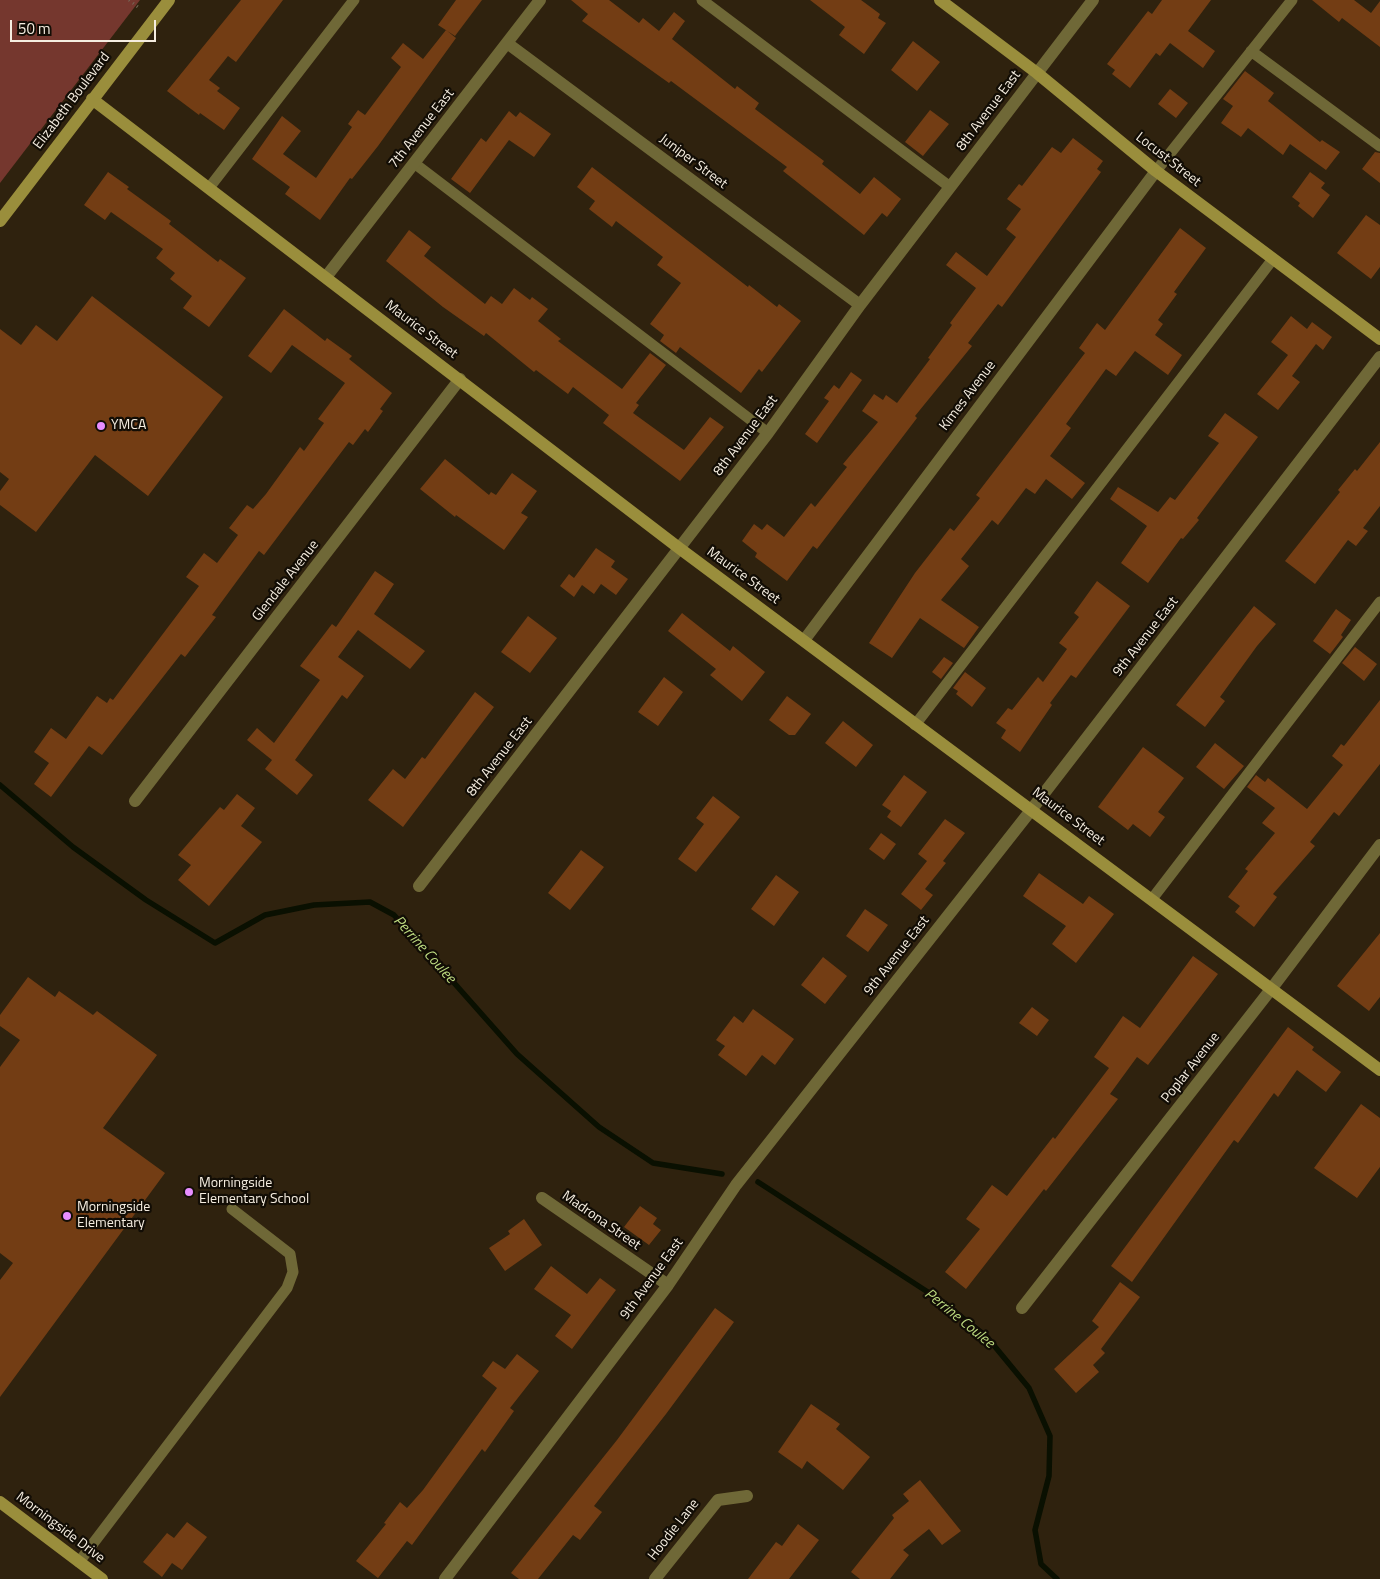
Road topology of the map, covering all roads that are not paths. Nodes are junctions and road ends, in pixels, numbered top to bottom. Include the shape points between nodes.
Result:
1 (169, 0) edge
2 (354, 0) edge
3 (540, 0) edge
4 (702, 0) edge
5 (940, 0) edge
6 (1093, 0) edge
7 (1292, 0) edge
8 (507, 43) junction
9 (1251, 50) junction
10 (1037, 73) junction
11 (92, 99) junction
12 (1380, 146) edge
13 (414, 163) junction
14 (1156, 171) junction
15 (950, 187) junction
16 (209, 188) junction
17 (0, 221) edge
18 (1273, 259) junction
19 (326, 277) junction
20 (860, 305) junction
21 (1380, 339) edge
22 (1380, 358) edge
23 (460, 379) junction
24 (768, 433) junction
25 (679, 548) junction
26 (1380, 602) edge
27 (804, 639) junction
28 (915, 725) junction
29 (135, 801) dead end
30 (1032, 809) junction
31 (1380, 845) edge
32 (419, 886) dead end
33 (1152, 899) junction
34 (1272, 988) junction
35 (1380, 1070) edge
36 (542, 1198) dead end
37 (232, 1209) dead end
38 (668, 1285) junction
39 (1022, 1308) dead end
40 (747, 1496) dead end
41 (0, 1502) edge
42 (80, 1562) junction
43 (102, 1579) edge
44 (445, 1579) edge
45 (655, 1579) edge

1 - 11 street, Elizabeth Boulevard
2 - 16 lane
3 - 8 street, 7th Avenue East
4 - 15 lane
5 - 10 street, Locust Street
6 - 10 street, 8th Avenue East
7 - 9 lane
8 - 13 street, 7th Avenue East
8 - 20 street, Juniper Street
9 - 12 lane
9 - 14 lane
10 - 14 street, Locust Street
10 - 15 street, 8th Avenue East
11 - 16 street, Maurice Street
11 - 17 street, Elizabeth Boulevard
13 - 19 street, 7th Avenue East
13 - 24 lane
14 - 18 street, Locust Street
14 - 27 street, Kimes Avenue
15 - 20 street, 8th Avenue East
16 - 19 street, Maurice Street
18 - 21 street, Locust Street
18 - 28 lane
19 - 23 street, Maurice Street
20 - 24 street, 8th Avenue East
22 - 30 street, 9th Avenue East
23 - 25 street, Maurice Street
23 - 29 street, Glendale Avenue
24 - 25 street, 8th Avenue East
25 - 27 street, Maurice Street
25 - 32 street, 8th Avenue East
26 - 33 lane
27 - 28 street, Maurice Street
28 - 30 street, Maurice Street
30 - 33 street, Maurice Street
30 - 38 street, 9th Avenue East via 736,1185
31 - 34 street, Poplar Avenue
33 - 34 street, Maurice Street
34 - 35 street, Maurice Street
34 - 39 street, Poplar Avenue
36 - 38 street, Madrona Street
37 - 42 lane via 290,1254 293,1272 286,1288
38 - 44 street, 9th Avenue East
40 - 45 street, Hoodie Lane via 718,1500
41 - 42 street, Morningside Drive
42 - 43 street, Morningside Drive

